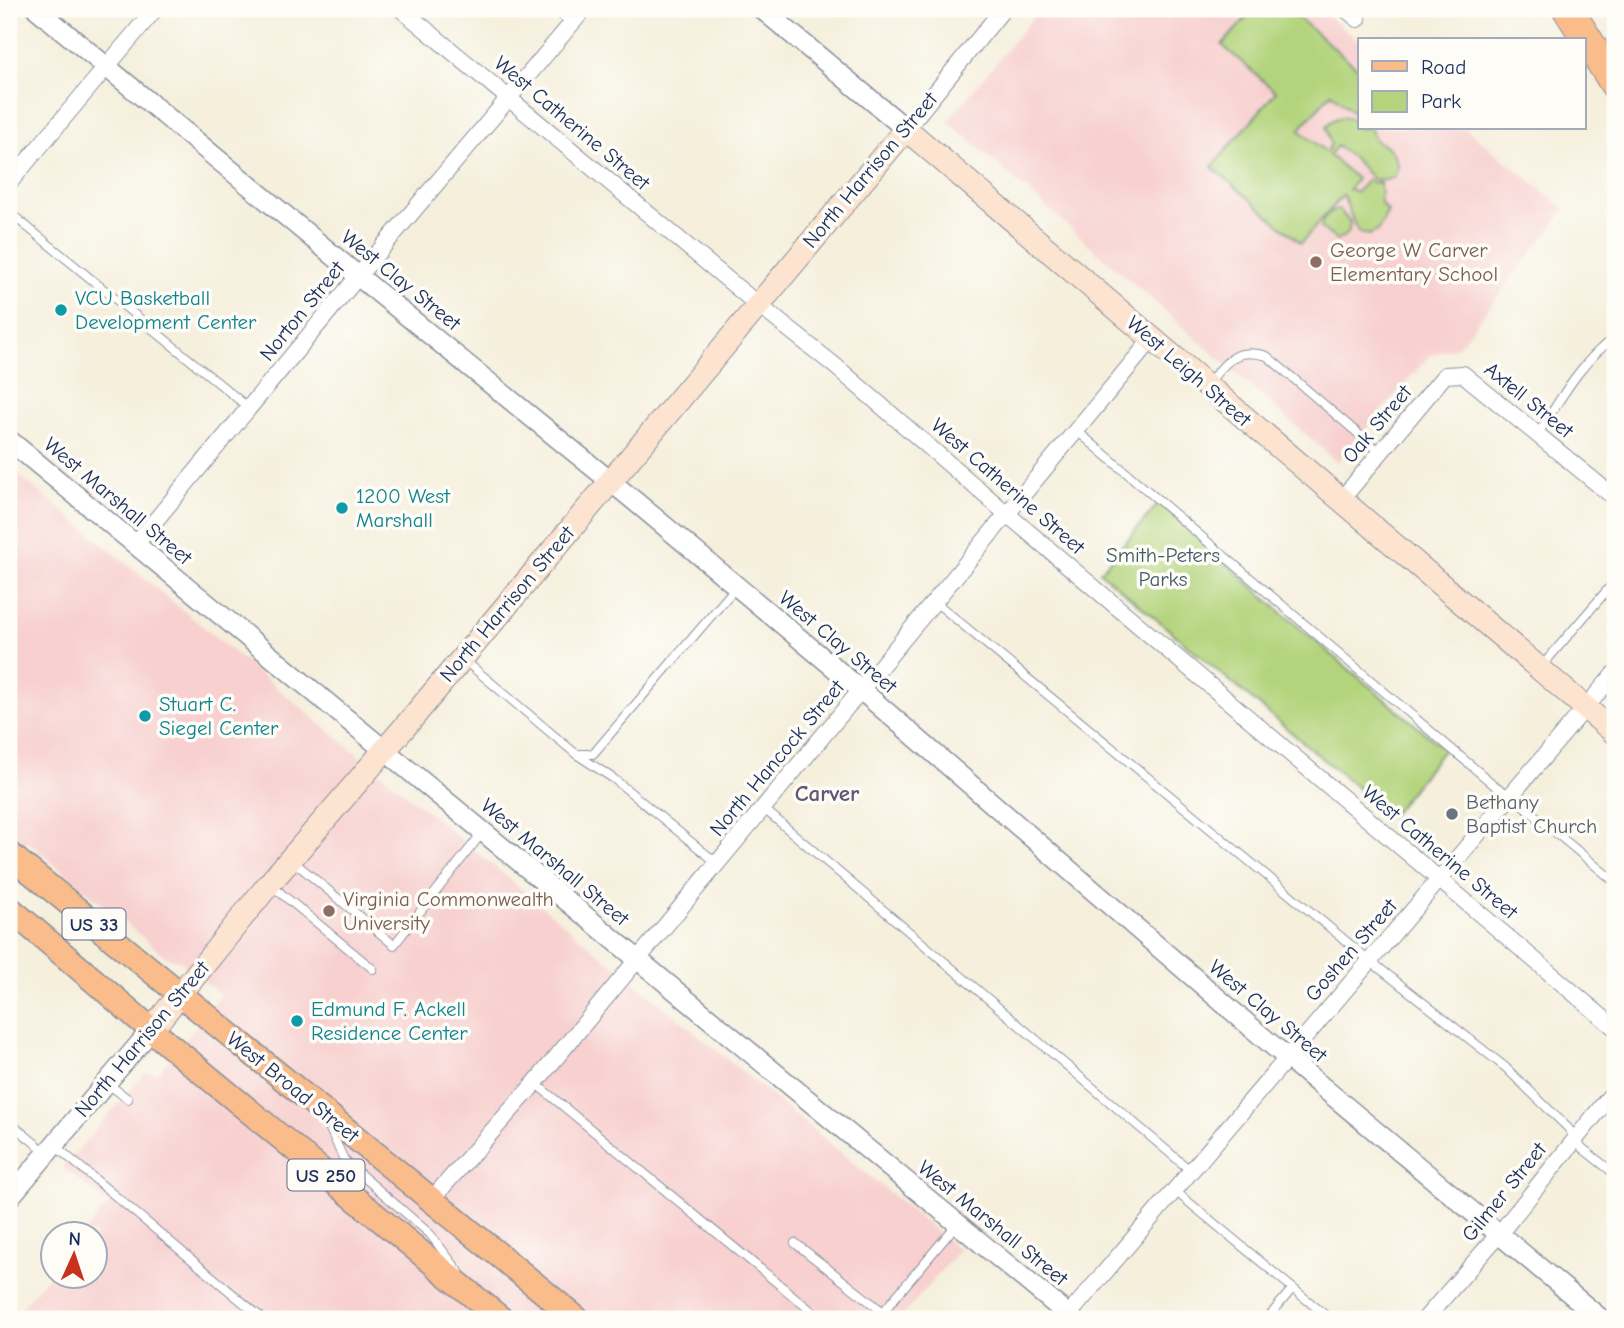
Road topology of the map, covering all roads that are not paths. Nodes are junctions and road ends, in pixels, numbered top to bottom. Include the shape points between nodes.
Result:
1 (37, 9) edge
2 (155, 9) edge
3 (401, 9) edge
4 (554, 9) edge
5 (584, 9) edge
6 (762, 9) edge
7 (1003, 9) edge
8 (1568, 9) edge
9 (572, 24) junction
10 (107, 68) junction
11 (1615, 84) edge
12 (508, 98) junction
13 (906, 129) junction
14 (9, 183) edge
15 (9, 212) edge
16 (358, 276) junction
17 (757, 304) junction
18 (1615, 337) edge
19 (1152, 339) junction
20 (1445, 375) joint
21 (1206, 385) junction
22 (249, 408) junction
23 (1076, 430) junction
24 (1538, 434) junction
25 (9, 440) edge
26 (1381, 453) junction
27 (611, 480) junction
28 (1615, 498) edge
29 (1341, 500) junction
30 (1007, 514) junction
31 (135, 545) junction
32 (1615, 580) edge
33 (736, 586) junction
34 (934, 601) junction
35 (462, 658) junction
36 (1539, 669) junction
37 (1615, 673) edge
38 (860, 690) junction
39 (1585, 709) junction
40 (1615, 733) edge
41 (384, 750) junction
42 (576, 754) junction
43 (1511, 797) junction
44 (763, 808) junction
45 (483, 832) junction
46 (9, 854) edge
47 (290, 859) junction
48 (717, 863) junction
49 (1440, 879) junction
50 (1615, 882) edge
51 (269, 884) junction
52 (9, 908) edge
53 (637, 959) junction
54 (1369, 960) junction
55 (373, 969) dead end
56 (180, 994) junction
57 (1615, 1028) edge
58 (152, 1029) junction
59 (1288, 1057) junction
60 (107, 1083) junction
61 (535, 1083) junction
62 (1615, 1090) edge
63 (128, 1099) dead end
64 (320, 1110) junction
65 (9, 1122) edge
66 (1574, 1138) junction
67 (50, 1149) junction
68 (1191, 1171) junction
69 (1615, 1174) edge
70 (1174, 1190) junction
71 (9, 1198) edge
72 (432, 1200) junction
73 (957, 1224) junction
74 (1499, 1234) junction
75 (795, 1243) dead end
76 (1292, 1289) junction
77 (883, 1312) junction
78 (495, 1314) edge
79 (253, 1316) edge
80 (1069, 1318) edge
81 (263, 1319) edge
82 (577, 1319) edge
83 (821, 1319) edge
84 (877, 1319) edge
85 (1267, 1319) edge
86 (1330, 1319) edge
87 (1425, 1319) edge
88 (1601, 1319) edge

1 - 10 street, West Clay Street
2 - 10 street
3 - 12 street, West Catherine Street
4 - 9 lane
5 - 9 street, Norton Street
6 - 13 street, West Leigh Street
7 - 13 street, North Harrison Street
8 - 11 highway
9 - 12 street, Norton Street
10 - 14 street
10 - 16 street, West Clay Street
12 - 16 street, Norton Street
12 - 17 street, West Catherine Street
13 - 17 main road, North Harrison Street
13 - 19 main road, West Leigh Street
15 - 22 lane
16 - 22 street, Norton Street
16 - 27 street, West Clay Street
17 - 27 main road, North Harrison Street
17 - 30 street, West Catherine Street
18 - 24 lane via 1577,375
19 - 21 main road, West Leigh Street
19 - 23 street, North Hancock Street
20 - 24 street, Axtell Street via 1463,374
20 - 26 street, Oak Street
21 - 26 lane via 1242,352 1267,356
21 - 29 main road, West Leigh Street
22 - 31 street, Norton Street
23 - 30 street, North Hancock Street
23 - 43 lane
24 - 28 street, Axtell Street
25 - 31 street, West Marshall Street
26 - 29 street, Oak Street
27 - 33 street, West Clay Street
27 - 35 main road, North Harrison Street
29 - 36 main road, West Leigh Street
30 - 34 street, North Hancock Street
30 - 49 street, West Catherine Street
31 - 41 street, West Marshall Street
32 - 36 lane
33 - 38 street, West Clay Street
33 - 42 lane via 593,754
34 - 38 street, North Hancock Street
34 - 54 lane
35 - 41 main road, North Harrison Street
35 - 42 lane
36 - 39 main road, West Leigh Street
37 - 39 street, Goshen Street
38 - 44 street, North Hancock Street
38 - 59 street, West Clay Street
39 - 40 main road, West Leigh Street
39 - 43 street, Goshen Street
41 - 45 street, West Marshall Street
41 - 47 main road, North Harrison Street
42 - 48 lane
43 - 49 street, Goshen Street
43 - 50 lane
44 - 48 street, North Hancock Street
44 - 68 lane
45 - 47 lane via 394,945
45 - 53 street, West Marshall Street
46 - 56 main road, West Broad Street / US 33
47 - 51 main road, North Harrison Street
48 - 53 street, North Hancock Street
49 - 54 street, Goshen Street
49 - 57 street, West Catherine Street
51 - 55 lane
51 - 56 main road, North Harrison Street
52 - 58 main road, US 33
53 - 61 street, North Hancock Street
53 - 73 street, West Marshall Street
54 - 59 street, Goshen Street
54 - 66 lane via 1505,1067
56 - 58 main road, North Harrison Street
56 - 64 main road, West Broad Street / US 250
58 - 60 street, North Harrison Street
58 - 78 main road, US 250
59 - 68 street, Goshen Street
59 - 74 street, West Clay Street
60 - 63 lane
60 - 67 street, North Harrison Street
61 - 72 street, North Hancock Street
61 - 83 lane
62 - 66 street, Gilmer Street
64 - 72 main road, West Broad Street / US 250
64 - 78 lane via 344,1160 430,1234
65 - 67 lane
66 - 69 lane
66 - 74 street, Gilmer Street
67 - 71 street, North Harrison Street
67 - 79 lane
68 - 70 street, Goshen Street
70 - 76 lane
70 - 80 street, Goshen Street
72 - 82 main road, West Broad Street / US 250
73 - 77 lane
73 - 80 street, West Marshall Street
74 - 87 street, Gilmer Street
74 - 88 street, West Clay Street
75 - 77 lane
76 - 85 lane
76 - 86 lane
77 - 84 lane
79 - 81 lane

